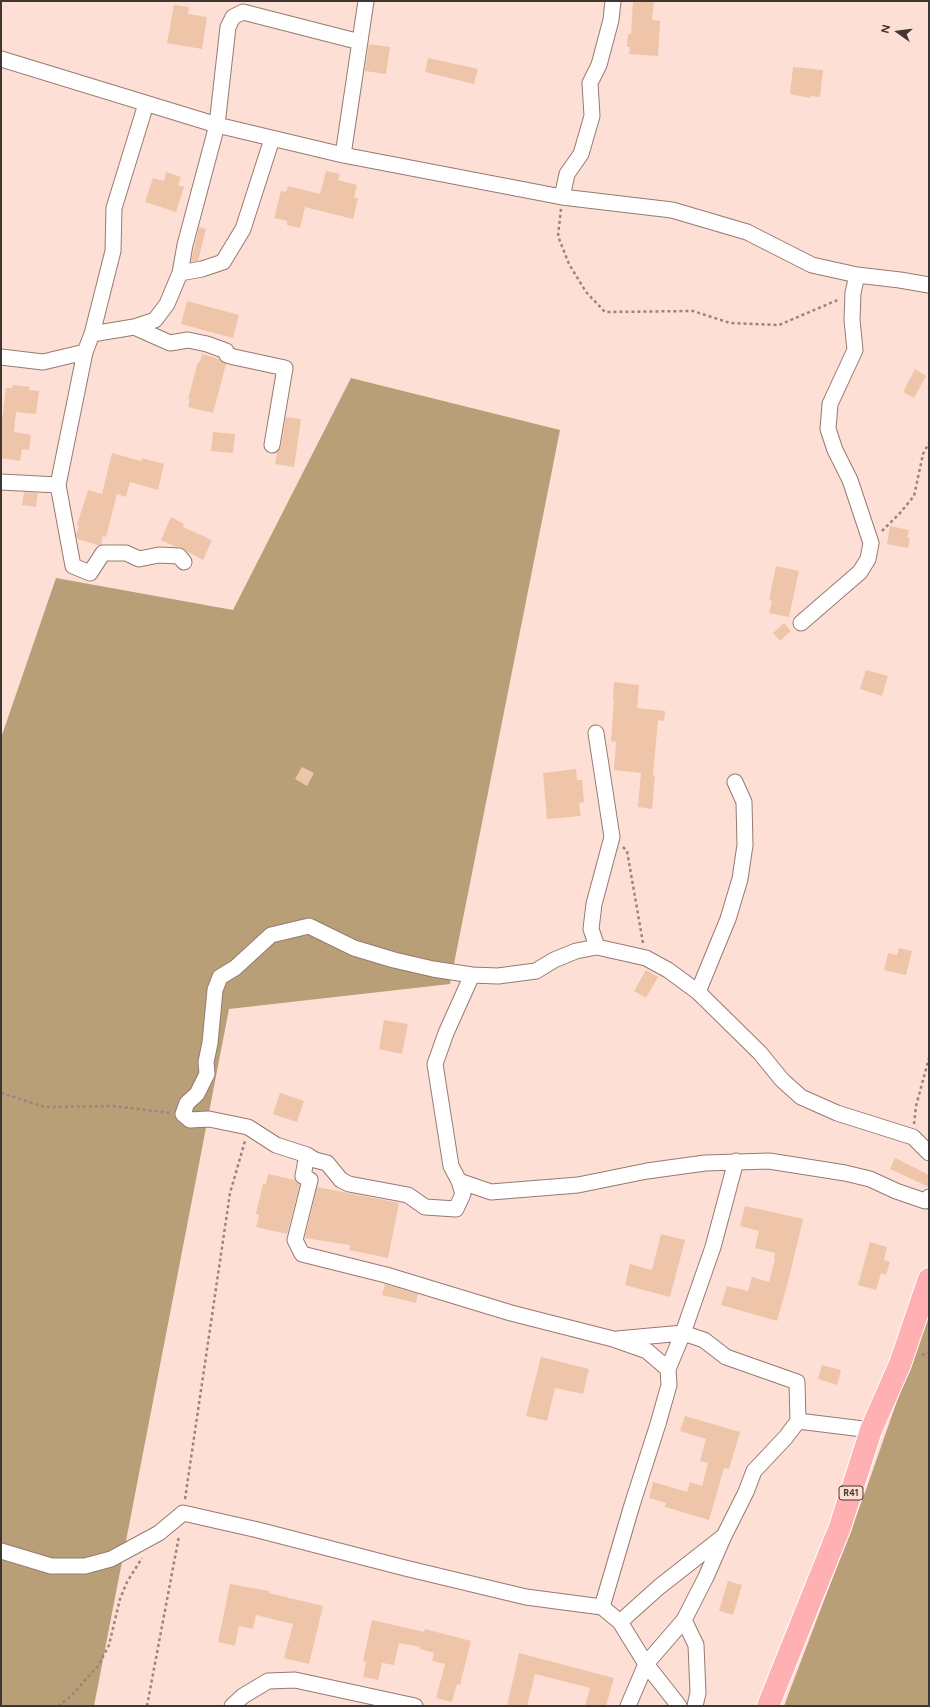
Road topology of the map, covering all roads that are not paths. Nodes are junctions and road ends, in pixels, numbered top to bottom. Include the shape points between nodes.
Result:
1 (366, 1) edge
2 (613, 1) edge
3 (360, 42) junction
4 (1, 60) edge
5 (146, 104) junction
6 (217, 125) junction
7 (272, 139) junction
8 (343, 155) junction
9 (562, 197) junction
10 (180, 274) junction
11 (857, 276) junction
12 (929, 285) edge
13 (134, 328) junction
14 (92, 334) junction
15 (86, 352) junction
16 (1, 357) edge
17 (272, 445) dead end
18 (1, 482) edge
19 (58, 485) junction
20 (184, 562) dead end
21 (801, 623) dead end
22 (596, 733) dead end
23 (735, 782) dead end
24 (598, 947) junction
25 (472, 975) junction
26 (698, 992) junction
27 (929, 1153) edge
28 (307, 1155) junction
29 (736, 1161) junction
30 (459, 1181) junction
31 (929, 1197) edge
32 (929, 1279) edge
33 (683, 1333) junction
34 (613, 1339) junction
35 (668, 1369) junction
36 (798, 1421) junction
37 (871, 1430) junction
38 (724, 1536) junction
39 (1, 1551) edge
40 (602, 1607) junction
41 (684, 1620) junction
42 (620, 1622) junction
43 (646, 1664) junction
44 (232, 1706) edge
45 (415, 1706) edge
46 (628, 1706) edge
47 (679, 1706) edge
48 (695, 1706) edge
49 (768, 1706) edge

1 - 3 street
2 - 9 street via 611,20 599,65 590,83 592,116 580,154 567,174
3 - 6 street via 243,12 233,17 228,27
3 - 8 street
4 - 5 street
5 - 6 street
5 - 14 street via 114,208 113,251
6 - 7 street
6 - 10 street via 185,244
7 - 8 street
7 - 10 street via 244,229 223,262 202,270
8 - 9 street
9 - 11 street via 672,210 747,232 812,265
10 - 13 street via 167,304 155,320
11 - 12 street
11 - 21 street via 853,293 852,320 855,350 830,404 828,429 850,480 872,543 868,559 860,572
13 - 14 street
13 - 17 street via 170,343 194,341 226,351 227,355 286,368
14 - 15 street
15 - 16 street via 43,362
15 - 19 street
18 - 19 street
19 - 20 street via 73,566 90,573 103,553 126,553 138,559 159,555 179,556
22 - 24 street via 612,836 594,904 591,929
23 - 26 street via 744,802 745,845 740,879 728,919
24 - 25 street via 576,951 536,971 498,976
24 - 26 street via 646,958
25 - 28 street via 433,969 354,948 308,926 271,935 235,968 220,977 215,990 206,1062 207,1074 197,1094 187,1103 183,1114 190,1120 209,1119 248,1127 276,1145
25 - 30 street via 435,1064 451,1166
26 - 27 street via 801,1097 837,1112 913,1137
28 - 30 street via 327,1163 341,1180 349,1184 408,1195 425,1207 456,1209 463,1194
28 - 34 street via 303,1176 310,1180 295,1240 302,1254
29 - 30 street via 647,1171 578,1185 491,1192
29 - 31 street via 769,1161 845,1173 870,1179 925,1201
29 - 33 street via 713,1247
32 - 37 main road, R41 via 900,1364
33 - 34 street
33 - 35 street
33 - 36 street via 704,1340 726,1357 797,1382
34 - 35 street via 647,1351
35 - 40 street via 669,1385
36 - 37 street
36 - 38 street via 754,1471
37 - 49 main road, R41 via 840,1527
38 - 41 street
38 - 42 street via 659,1587
39 - 40 street via 50,1566 85,1566 110,1560 158,1533 183,1513 526,1597
40 - 42 street
41 - 43 street
41 - 48 street via 696,1645 698,1693
42 - 43 street
43 - 46 street
43 - 47 street
44 - 45 street via 268,1681 295,1680

